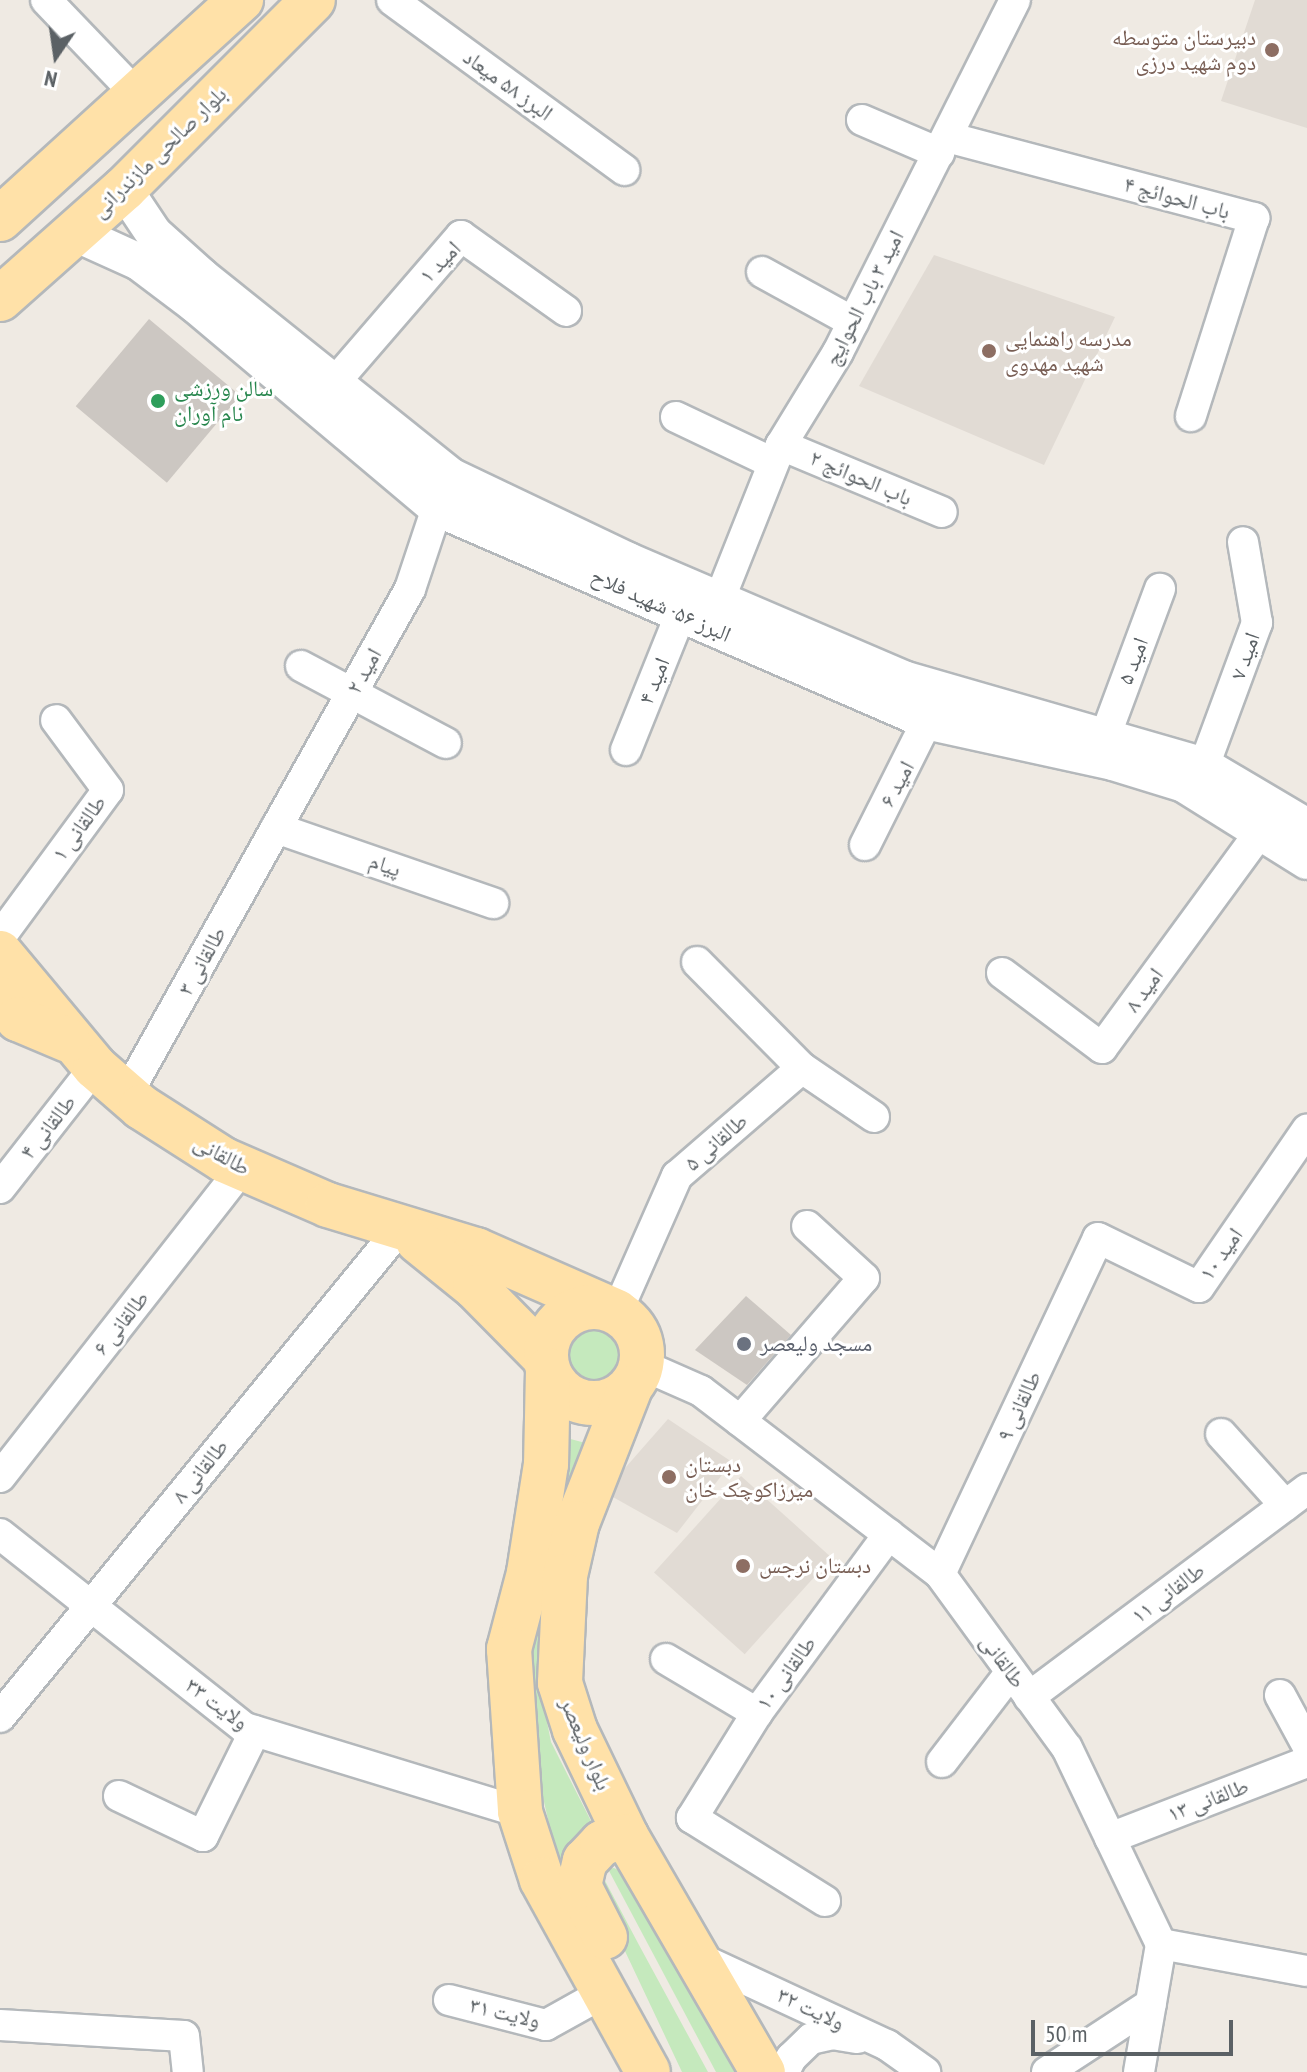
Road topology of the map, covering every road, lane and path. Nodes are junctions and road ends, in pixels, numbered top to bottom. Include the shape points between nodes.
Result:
1 (46, 0) edge
2 (241, 0) edge
3 (313, 0) edge
4 (392, 0) edge
5 (1015, 0) edge
6 (136, 94) junction
7 (862, 120) dead end
8 (943, 145) junction
9 (624, 170) dead end
10 (124, 189) junction
11 (4, 209) edge
12 (75, 233) junction
13 (762, 272) dead end
14 (0, 299) edge
15 (566, 311) dead end
16 (853, 322) junction
17 (335, 382) junction
18 (1191, 416) dead end
19 (676, 417) dead end
20 (777, 454) junction
21 (437, 508) junction
22 (942, 512) dead end
23 (1243, 542) dead end
24 (1160, 589) dead end
25 (720, 598) junction
26 (681, 613) junction
27 (301, 666) dead end
28 (350, 696) junction
29 (935, 707) junction
30 (56, 720) dead end
31 (1106, 734) junction
32 (446, 743) dead end
33 (626, 750) dead end
34 (1204, 766) junction
35 (1307, 827) edge
36 (276, 828) junction
37 (1260, 832) junction
38 (865, 845) dead end
39 (1307, 861) edge
40 (493, 903) dead end
41 (0, 937) edge
42 (0, 953) edge
43 (697, 962) dead end
44 (1002, 973) dead end
45 (0, 999) edge
46 (97, 1067) junction
47 (802, 1068) junction
48 (874, 1117) dead end
49 (1307, 1130) edge
50 (242, 1168) junction
51 (0, 1188) edge
52 (807, 1226) dead end
53 (401, 1227) junction
54 (1098, 1238) joint
55 (617, 1312) junction
56 (547, 1365) junction
57 (636, 1376) junction
58 (740, 1421) junction
59 (1221, 1434) dead end
60 (0, 1477) edge
61 (1296, 1497) edge
62 (0, 1534) edge
63 (889, 1534) junction
64 (940, 1574) junction
65 (89, 1606) junction
66 (666, 1659) dead end
67 (1011, 1672) junction
68 (1280, 1695) dead end
69 (1029, 1697) junction
70 (757, 1713) junction
71 (0, 1717) edge
72 (255, 1731) junction
73 (1307, 1745) edge
74 (942, 1762) dead end
75 (1307, 1762) edge
76 (119, 1796) dead end
77 (520, 1812) junction
78 (626, 1836) junction
79 (1110, 1838) junction
80 (825, 1901) dead end
81 (1161, 1944) junction
82 (692, 1954) junction
83 (1307, 1971) edge
84 (602, 1994) junction
85 (449, 2000) dead end
86 (1151, 2004) junction
87 (0, 2025) edge
88 (887, 2045) junction
89 (188, 2072) edge
90 (648, 2072) edge
91 (674, 2072) edge
92 (763, 2072) edge
93 (784, 2072) edge
94 (925, 2072) edge
95 (1047, 2072) edge
96 (1139, 2072) edge

1 - 6 street
2 - 6 main road
3 - 10 main road, بلوار صالحی مازندرانی
4 - 9 street, البرز ۵۸ میعاد
5 - 8 street, امید ۳ باب الحوایج
6 - 11 main road
7 - 8 street
8 - 16 street, امید ۳ باب الحوایج
8 - 18 street, باب الحوائج ۴ via 1254,218
10 - 12 main road, بلوار صالحی مازندرانی
10 - 17 street, البرز ۵۶- شهید فلاح via 154,234
12 - 14 main road, بلوار صالحی مازندرانی
12 - 21 street, البرز ۵۶- شهید فلاح via 139,262 173,287
13 - 16 street
15 - 17 street, امید ۱ via 461,236
16 - 20 street, امید ۳ باب الحوایج
17 - 25 street, البرز ۵۶- شهید فلاح via 450,476 628,561
19 - 20 street, باب الحوائج ۲
20 - 22 street, باب الحوائج ۲
20 - 25 street, امید ۳ باب الحوایج
21 - 26 street, البرز ۵۶- شهید فلاح
21 - 28 street, امید ۲ via 410,589
23 - 34 street, امید ۷ via 1257,623
24 - 31 street, امید ۵
25 - 29 street, البرز ۵۶- شهید فلاح
26 - 29 street, البرز ۵۶- شهید فلاح
26 - 33 street, امید ۴
27 - 28 street
28 - 32 street
28 - 36 street, امید ۲
29 - 31 street, البرز ۵۶- شهید فلاح
29 - 37 street, البرز ۵۶- شهید فلاح via 1184,784
29 - 38 street, امید ۶
30 - 41 street, طالقانی ۱ via 108,790
31 - 34 street, البرز ۵۶- شهید فلاح
34 - 35 street, البرز ۵۶- شهید فلاح
36 - 40 street, پیام
36 - 46 street, طالقانی ۳
37 - 39 street, البرز ۵۶- شهید فلاح
37 - 44 street, امید ۸ via 1102,1048
42 - 46 main road
43 - 47 street
45 - 46 main road, طالقانی via 18,1019
46 - 50 main road, طالقانی
46 - 51 street, طالقانی ۴
47 - 48 street
47 - 55 street, طالقانی ۵ via 677,1176
49 - 54 street, امید ۱۰ via 1199,1287
50 - 53 main road, طالقانی via 328,1205
50 - 60 street, طالقانی ۶
52 - 58 street via 864,1278
53 - 55 main road, طالقانی via 476,1250
53 - 56 main road, طالقانی via 475,1287
53 - 65 street, طالقانی ۸
54 - 64 street, طالقانی ۹
55 - 56 main road via 588,1307 562,1319 547,1344
55 - 57 main road via 638,1334
56 - 57 main road via 568,1397 584,1403 609,1401
56 - 77 main road via 546,1464 529,1573 509,1649
57 - 58 street, طالقانی via 701,1391
57 - 78 main road, بلوار ولیعصر via 577,1523 565,1576 560,1683 575,1730
58 - 63 street, طالقانی
59 - 61 street
61 - 69 street, طالقانی ۱۱
62 - 65 street, ولایت ٣۳
63 - 64 street, طالقانی
63 - 70 street, طالقانی ۱۰
64 - 67 street, طالقانی
65 - 71 street, طالقانی ۸
65 - 72 street, ولایت ٣۳
66 - 70 street
67 - 69 street, طالقانی
67 - 74 street
68 - 73 street
69 - 79 street, طالقانی via 1067,1748
70 - 80 street, طالقانی ۱۰ via 692,1818
72 - 76 street via 203,1836
72 - 77 street, ولایت ٣۳
75 - 79 street, طالقانی ۱۳
77 - 84 main road via 542,1880
78 - 82 main road, بلوار ولیعصر
78 - 91 main road via 594,1851 585,1861 579,1886
79 - 81 street, طالقانی
81 - 83 street
81 - 86 street
82 - 88 street, ولایت ۳۲
82 - 92 main road, بلوار ولیعصر
84 - 85 street, ولایت ۳۱ via 546,2025
84 - 90 main road
86 - 95 street
86 - 96 street
87 - 89 street via 184,2036
88 - 93 street via 832,2034 811,2039
88 - 94 street, ولایت ۳۲

